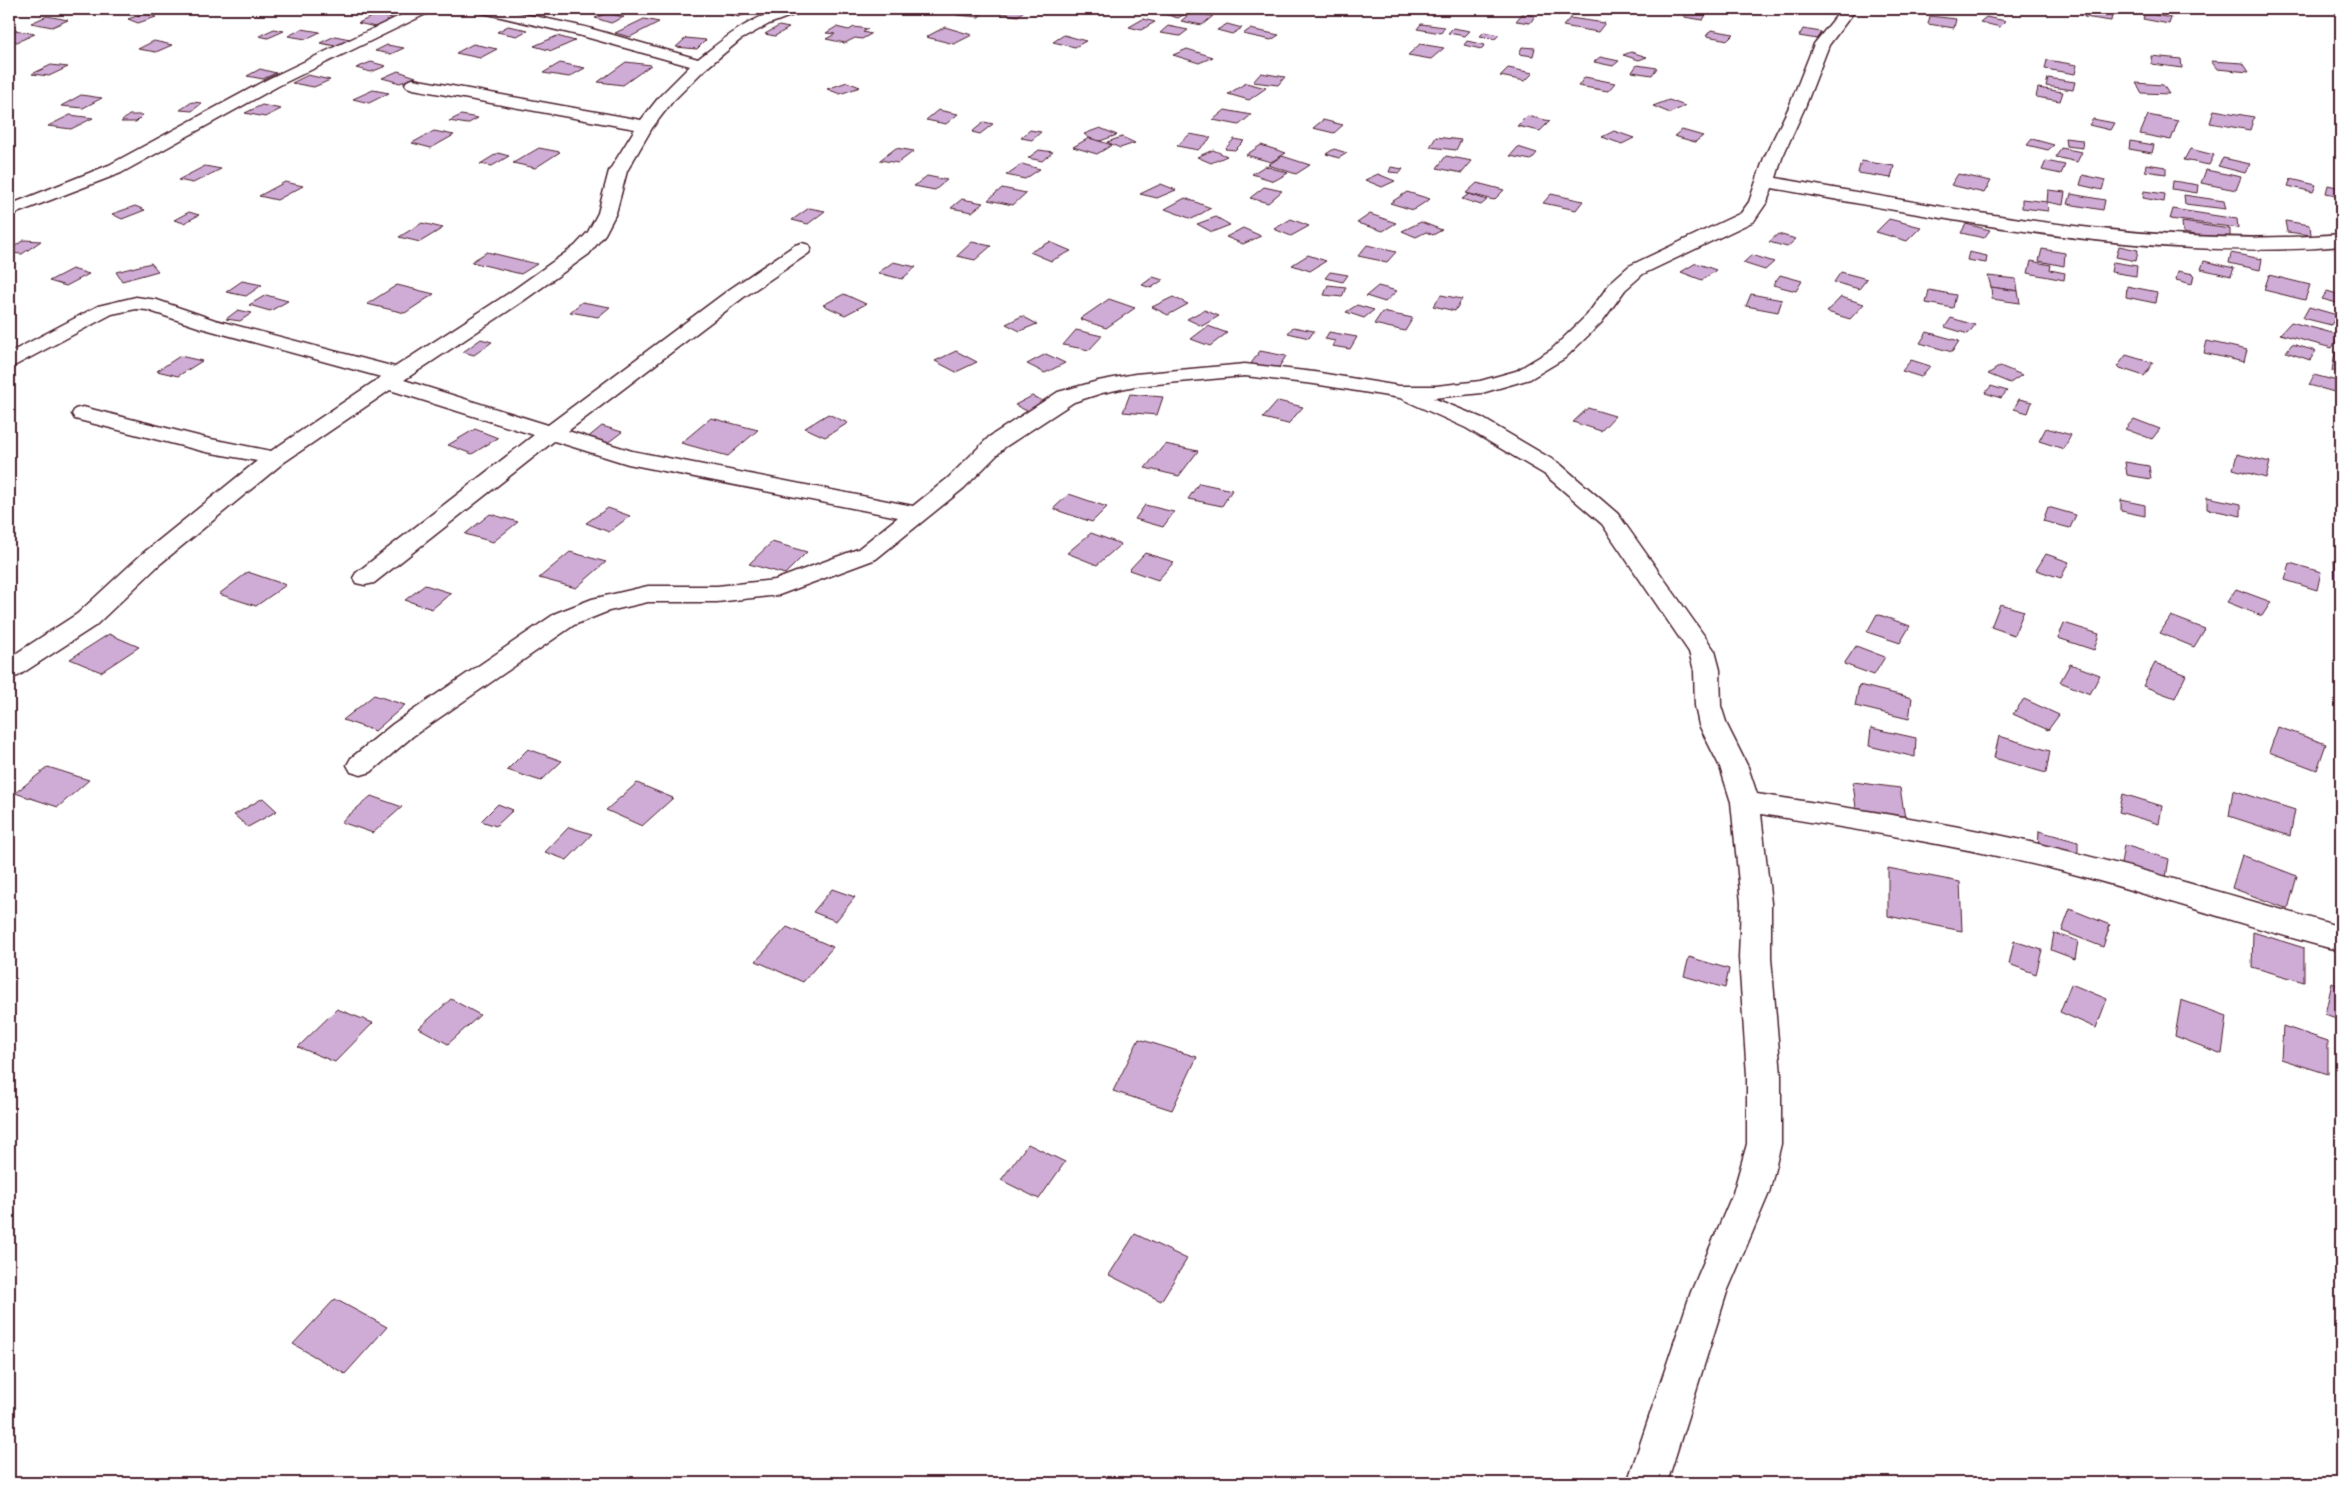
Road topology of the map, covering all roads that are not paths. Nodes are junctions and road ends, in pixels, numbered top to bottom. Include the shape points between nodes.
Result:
1 (425, 9) edge
2 (484, 9) edge
3 (796, 9) edge
4 (1849, 9) edge
5 (702, 65) junction
6 (413, 84) dead end
7 (645, 126) junction
8 (1766, 182) junction
9 (9, 211) edge
10 (2341, 240) edge
11 (802, 249) dead end
12 (9, 361) edge
13 (393, 378) junction
14 (1398, 392) junction
15 (82, 414) dead end
16 (550, 434) junction
17 (275, 458) junction
18 (917, 514) junction
19 (365, 578) dead end
20 (9, 670) edge
21 (361, 765) dead end
22 (1745, 802) junction
23 (2341, 939) edge
24 (1647, 1483) edge

1 - 9 street via 274,82 115,168
2 - 5 street via 586,32
3 - 5 street via 764,21 735,38
4 - 8 street via 1822,44 1778,144
5 - 7 street via 666,99
6 - 7 street
7 - 13 street via 618,171 607,213 596,234 582,250 541,281
8 - 10 street via 2075,232 2165,242 2278,245
8 - 14 street via 1748,217 1636,270 1618,286 1594,319 1558,354 1523,375 1482,387
11 - 16 street via 737,292
12 - 13 street via 105,310 150,304
13 - 16 street
13 - 17 street
14 - 18 street via 1245,370 1135,380 1098,387 1066,397 997,442 956,483
14 - 22 street via 1474,423 1552,469 1610,519 1702,652 1713,725 1734,767
15 - 17 street via 206,445
16 - 18 street via 628,457
16 - 19 street via 430,524
17 - 20 street via 151,560 86,620
18 - 21 street via 867,554 779,587 717,594 648,594 601,605 565,619 403,730
22 - 23 street via 2016,850
22 - 24 street via 1756,903 1755,958 1764,1075 1764,1144 1751,1193 1709,1292

